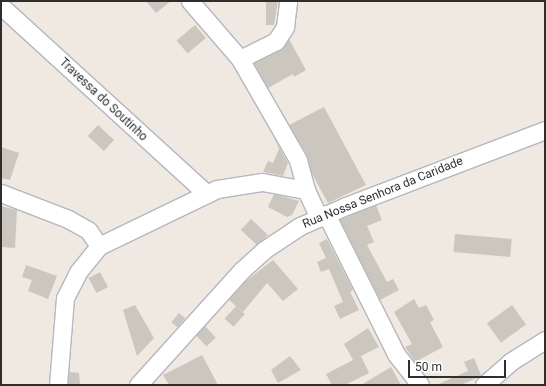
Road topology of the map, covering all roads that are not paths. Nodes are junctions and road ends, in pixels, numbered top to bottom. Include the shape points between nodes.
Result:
1 (190, 1) edge
2 (288, 1) edge
3 (1, 6) edge
4 (240, 59) junction
5 (545, 130) edge
6 (306, 190) junction
7 (1, 193) edge
8 (207, 194) junction
9 (322, 216) junction
10 (99, 246) junction
11 (545, 340) edge
12 (58, 385) edge
13 (138, 385) edge
14 (420, 385) edge
15 (484, 385) edge

1 - 4 street
2 - 4 street via 285,27 276,41
3 - 8 street, Travessa do Soutinho
4 - 6 street via 298,160
5 - 9 street, Rua Nossa Senhora da Caridade
6 - 8 street via 262,182 241,183
6 - 9 street
7 - 10 street via 88,230
8 - 10 street
9 - 13 street, Rua Nossa Senhora da Caridade via 300,226 264,250 247,265
9 - 14 street via 396,354
10 - 12 street via 78,272 65,298
11 - 15 street via 510,362

